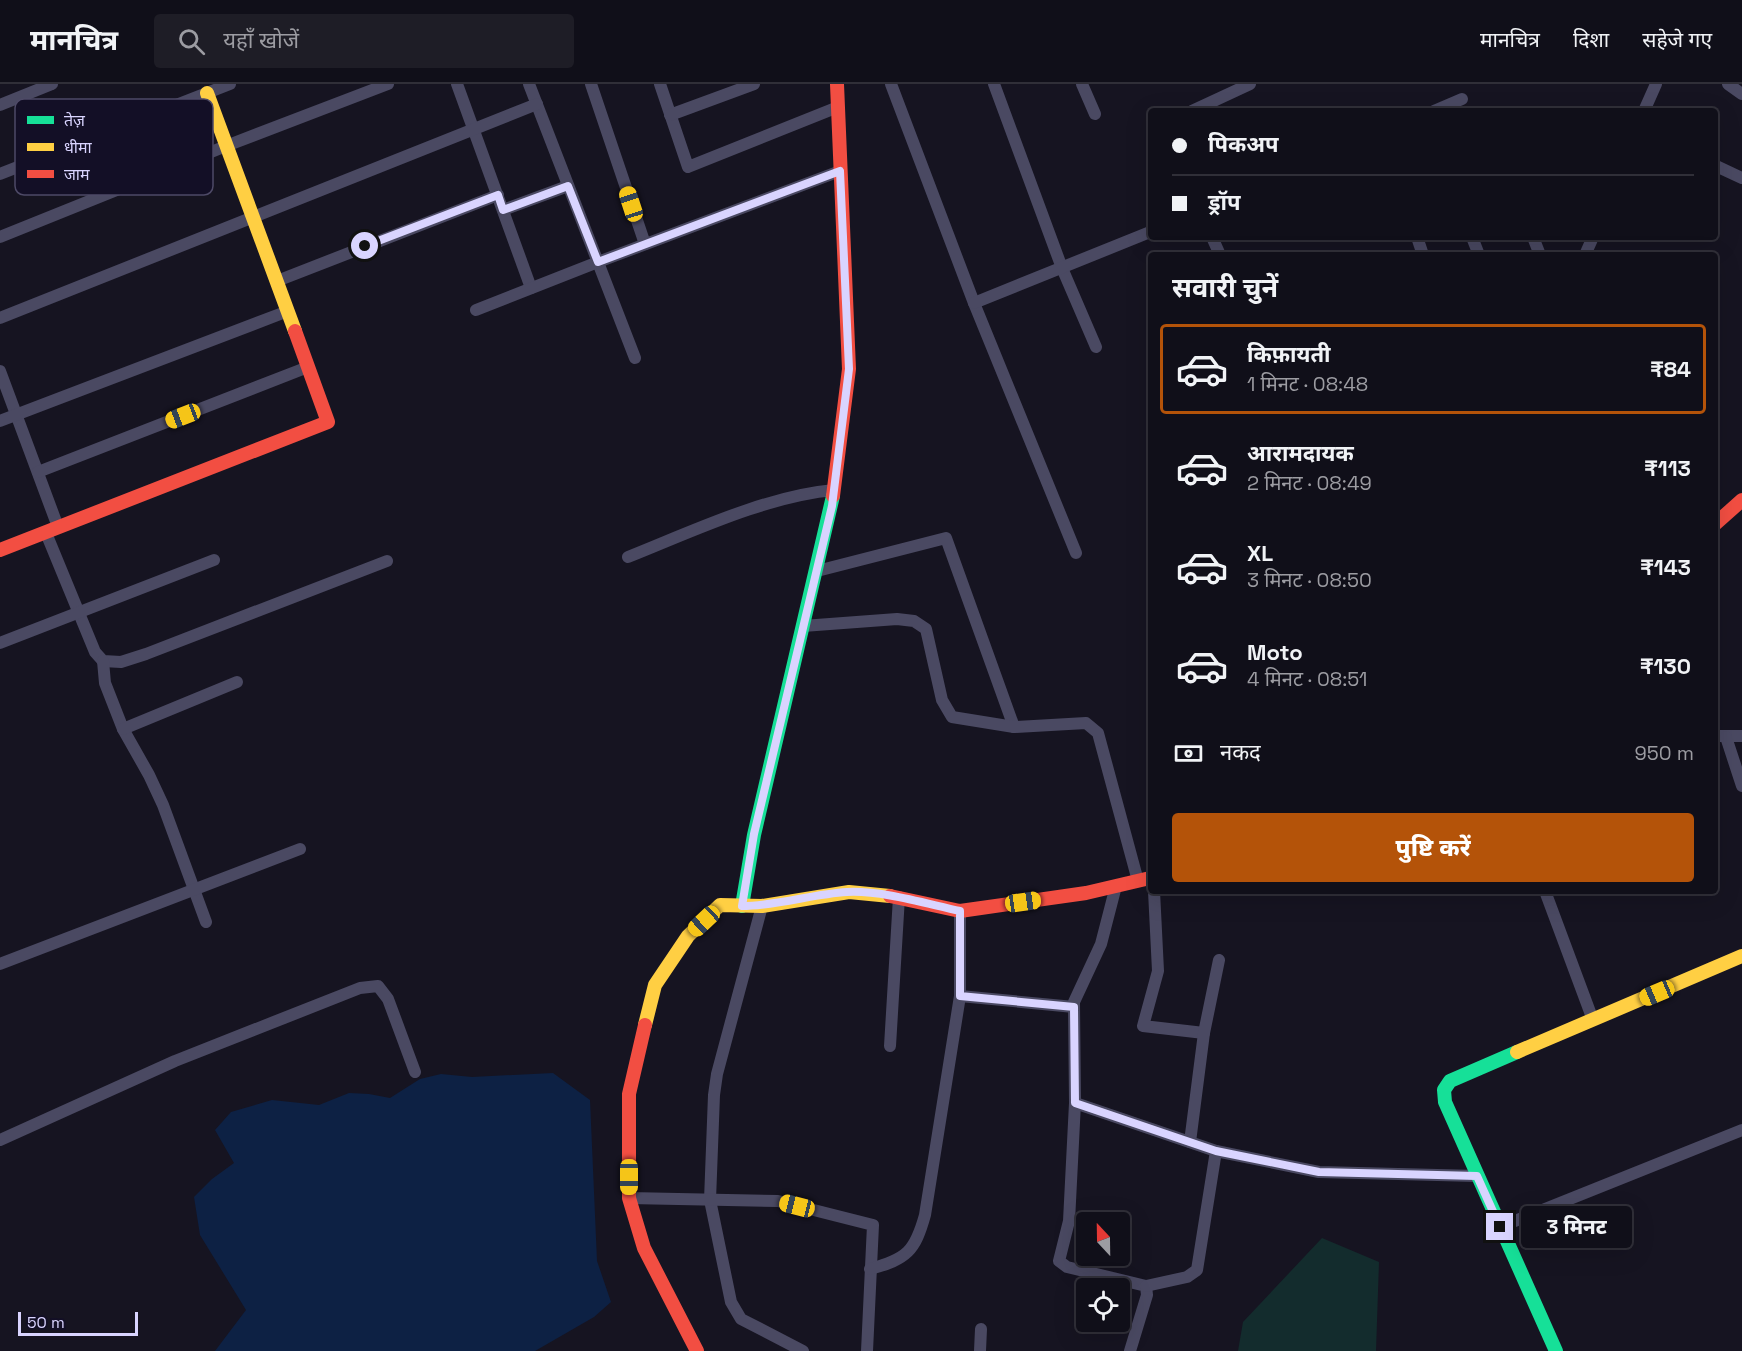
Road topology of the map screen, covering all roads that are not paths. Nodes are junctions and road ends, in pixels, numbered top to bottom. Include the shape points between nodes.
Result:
1 (52, 84) edge
2 (230, 84) edge
3 (388, 84) edge
4 (457, 84) edge
5 (529, 84) edge
6 (591, 84) edge
7 (660, 84) edge
8 (754, 84) edge
9 (837, 84) edge
10 (891, 84) edge
11 (994, 84) edge
12 (1082, 84) edge
13 (1250, 84) edge
14 (1656, 84) edge
15 (1728, 84) edge
16 (726, 89) edge
17 (21, 90) edge
18 (207, 93) junction
19 (1742, 94) edge
20 (192, 99) edge
21 (209, 99) edge
22 (1462, 99) dead end
23 (0, 105) edge
24 (537, 105) junction
25 (837, 107) junction
26 (1198, 108) edge
27 (1441, 108) edge
28 (1645, 108) edge
29 (213, 110) edge
30 (1095, 114) dead end
31 (670, 115) junction
32 (474, 129) junction
33 (226, 146) junction
34 (213, 151) edge
35 (1718, 167) edge
36 (15, 168) edge
37 (840, 171) junction
38 (0, 174) edge
39 (1742, 178) edge
40 (568, 186) junction
41 (104, 195) edge
42 (498, 195) junction
43 (503, 210) junction
44 (253, 218) junction
45 (1148, 233) edge
46 (0, 237) edge
47 (645, 244) junction
48 (598, 262) junction
49 (1062, 268) junction
50 (277, 281) junction
51 (531, 288) junction
52 (974, 303) junction
53 (476, 310) dead end
54 (288, 311) junction
55 (0, 318) edge
56 (1096, 347) dead end
57 (635, 358) dead end
58 (308, 367) junction
59 (0, 371) edge
60 (16, 415) junction
61 (0, 421) edge
62 (38, 472) junction
63 (834, 490) junction
64 (1742, 500) edge
65 (1718, 521) edge
66 (52, 530) junction
67 (0, 550) edge
68 (1076, 553) dead end
69 (628, 557) dead end
70 (214, 560) dead end
71 (387, 561) dead end
72 (817, 571) junction
73 (79, 612) junction
74 (804, 626) junction
75 (0, 643) edge
76 (103, 661) junction
77 (237, 682) dead end
78 (1014, 728) junction
79 (123, 729) junction
80 (1720, 736) edge
81 (1742, 736) edge
82 (1742, 786) edge
83 (300, 849) dead end
84 (1144, 880) edge
85 (1116, 886) junction
86 (193, 889) junction
87 (1154, 894) edge
88 (1546, 894) edge
89 (899, 897) junction
90 (742, 906) junction
91 (762, 906) junction
92 (960, 911) junction
93 (206, 922) dead end
94 (1742, 956) edge
95 (1219, 960) dead end
96 (0, 964) edge
97 (960, 996) junction
98 (1074, 1007) junction
99 (1593, 1020) junction
100 (1204, 1033) junction
101 (890, 1046) dead end
102 (415, 1072) dead end
103 (1075, 1103) junction
104 (1742, 1130) edge
105 (0, 1140) edge
106 (1190, 1142) junction
107 (1216, 1151) junction
108 (1477, 1176) junction
109 (629, 1198) junction
110 (710, 1200) junction
111 (1500, 1227) junction
112 (870, 1269) junction
113 (1146, 1286) junction
114 (981, 1329) dead end
115 (698, 1351) edge
116 (802, 1351) edge
117 (867, 1351) edge
118 (980, 1351) edge
119 (1130, 1351) edge
120 (1556, 1351) edge

1 - 17 street
2 - 18 street
3 - 33 street
4 - 32 street
5 - 24 street
6 - 47 street
7 - 31 street
8 - 16 street
9 - 25 street
10 - 52 street
11 - 49 street
12 - 30 street
13 - 26 street
14 - 28 street
15 - 19 street
16 - 31 street
17 - 23 street
18 - 20 street
18 - 21 street
22 - 27 street
24 - 32 street
24 - 40 street
25 - 31 street via 688,167
25 - 37 street
29 - 33 street
32 - 42 street
32 - 44 street
33 - 34 street
33 - 44 street
35 - 39 street
36 - 38 street
37 - 47 street
37 - 63 street via 849,369
40 - 43 street
40 - 48 street
41 - 46 street
42 - 43 street
42 - 50 street
43 - 51 street
44 - 50 street
44 - 55 street
45 - 49 street
47 - 48 street
48 - 51 street
48 - 57 street
49 - 52 street
49 - 56 street
50 - 54 street
51 - 53 street
52 - 68 street
54 - 58 street
54 - 60 street
58 - 62 street
58 - 66 street via 328,422
59 - 60 street
60 - 61 street
60 - 62 street
62 - 66 street
63 - 69 street via 812,492 757,508
63 - 72 street
64 - 65 street
66 - 67 street
66 - 73 street
70 - 73 street
71 - 76 street via 146,654 122,662
72 - 74 street
72 - 78 street via 946,538
73 - 75 street
73 - 76 street via 95,652
74 - 78 street via 914,621 926,628 942,700 952,717
74 - 90 street via 754,834
76 - 79 street via 105,683
77 - 79 street
78 - 84 street via 1086,723 1098,733
79 - 86 street via 163,805
80 - 81 street
80 - 82 street
83 - 86 street
84 - 85 street
85 - 92 street
85 - 98 street via 1101,944
86 - 93 street
86 - 96 street
87 - 100 street via 1158,971 1143,1026
88 - 99 street
89 - 91 street via 849,892
89 - 92 street
89 - 101 street
90 - 91 street
90 - 109 street via 720,905 688,936 655,985 628,1094
91 - 110 street via 717,1074
92 - 97 street
94 - 99 street
95 - 100 street
97 - 98 street
97 - 112 street via 918,1241 896,1262
98 - 103 street
99 - 108 street via 1450,1081 1444,1090 1445,1102
100 - 106 street
102 - 105 street via 388,999 378,986 360,988 175,1061
103 - 106 street
103 - 113 street via 1070,1221 1059,1261 1067,1267
104 - 111 street
106 - 107 street
107 - 108 street via 1319,1172
107 - 113 street via 1197,1270 1187,1277
108 - 111 street
109 - 110 street
109 - 115 street via 644,1248
110 - 112 street via 778,1201 873,1225
110 - 116 street via 731,1302 741,1319
111 - 120 street
112 - 117 street
113 - 119 street via 1147,1295
114 - 118 street

